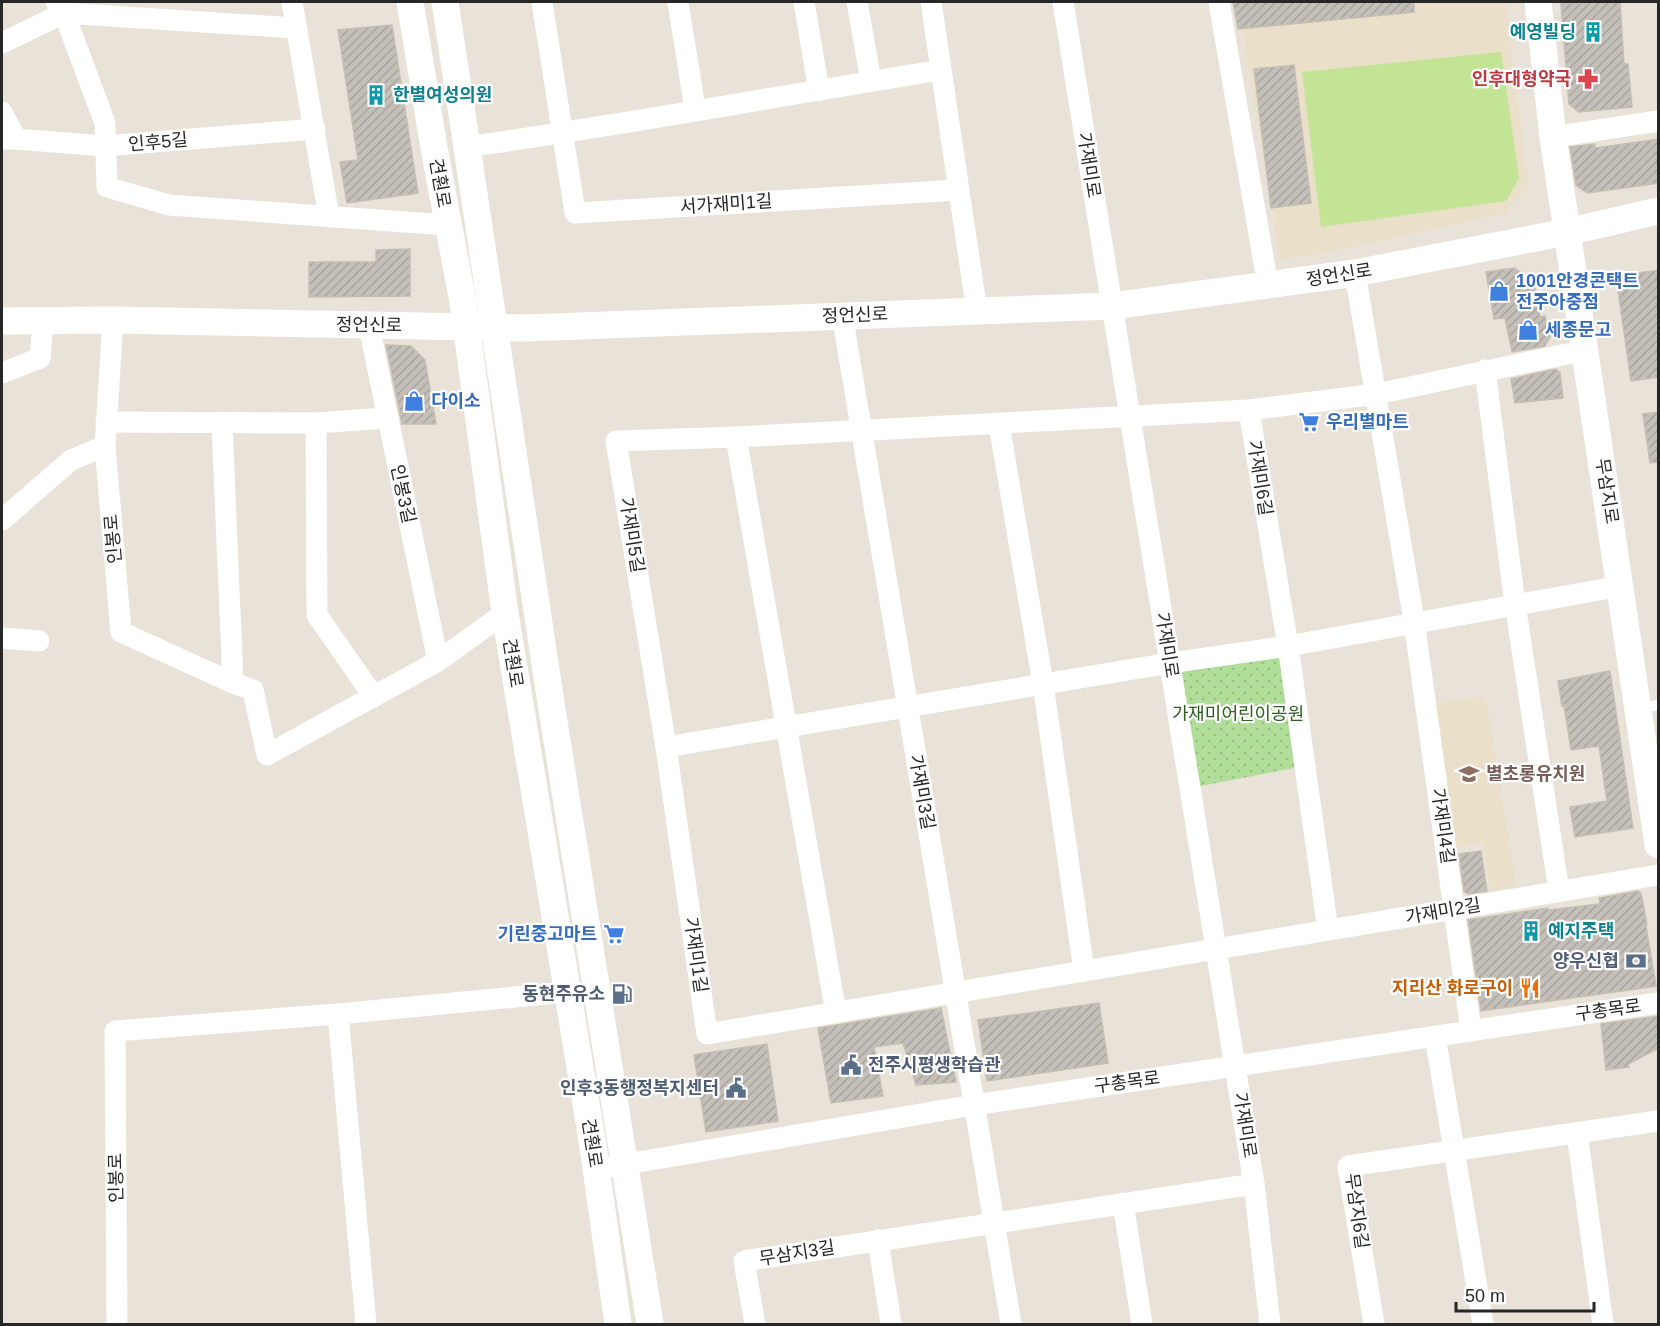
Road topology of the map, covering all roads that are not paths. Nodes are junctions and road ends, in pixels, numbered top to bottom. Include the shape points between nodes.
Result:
1 (292, 2) edge
2 (410, 2) edge
3 (444, 2) edge
4 (542, 2) edge
5 (678, 2) edge
6 (804, 2) edge
7 (857, 2) edge
8 (931, 2) edge
9 (1063, 2) edge
10 (1219, 2) edge
11 (1538, 2) edge
12 (60, 7) edge
13 (296, 28) junction
14 (2, 44) edge
15 (941, 70) junction
16 (871, 81) junction
17 (819, 91) junction
18 (695, 109) junction
19 (2, 112) edge
20 (1659, 121) edge
21 (315, 129) junction
22 (563, 133) junction
23 (1552, 136) junction
24 (9, 139) edge
25 (105, 146) junction
26 (466, 147) junction
27 (959, 190) junction
28 (1659, 211) edge
29 (329, 217) junction
30 (447, 225) junction
31 (1567, 232) junction
32 (1355, 273) junction
33 (1268, 286) junction
34 (1112, 306) junction
35 (977, 312) junction
36 (842, 315) junction
37 (112, 320) junction
38 (2, 321) edge
39 (43, 321) junction
40 (369, 326) junction
41 (466, 327) junction
42 (494, 327) junction
43 (1586, 350) junction
44 (1485, 370) junction
45 (2, 373) edge
46 (1377, 394) junction
47 (1249, 410) junction
48 (1130, 417) junction
49 (387, 418) junction
50 (106, 422) junction
51 (222, 423) junction
52 (316, 423) junction
53 (999, 424) junction
54 (862, 431) junction
55 (736, 437) junction
56 (105, 446) junction
57 (2, 520) edge
58 (1621, 586) junction
59 (1515, 604) junction
60 (505, 613) junction
61 (1414, 621) junction
62 (2, 638) edge
63 (39, 641) dead end
64 (1288, 646) junction
65 (438, 662) junction
66 (1170, 663) junction
67 (233, 683) junction
68 (1043, 684) junction
69 (374, 697) junction
70 (908, 707) junction
71 (1649, 707) edge
72 (788, 727) junction
73 (666, 747) junction
74 (1659, 845) edge
75 (1659, 874) edge
76 (1559, 891) junction
77 (1455, 909) junction
78 (1328, 930) junction
79 (1216, 949) junction
80 (1084, 971) junction
81 (567, 992) junction
82 (956, 992) junction
83 (1659, 1003) edge
84 (836, 1012) junction
85 (338, 1014) junction
86 (1471, 1031) junction
87 (1435, 1036) junction
88 (1235, 1066) junction
89 (974, 1105) junction
90 (1659, 1120) edge
91 (1576, 1132) junction
92 (1454, 1150) junction
93 (624, 1163) junction
94 (597, 1170) junction
95 (1254, 1184) junction
96 (1123, 1203) junction
97 (994, 1222) junction
98 (878, 1240) junction
99 (117, 1324) edge
100 (366, 1324) edge
101 (618, 1324) edge
102 (650, 1324) edge
103 (755, 1324) edge
104 (891, 1324) edge
105 (1011, 1324) edge
106 (1142, 1324) edge
107 (1270, 1324) edge
108 (1374, 1324) edge
109 (1483, 1324) edge
110 (1603, 1324) edge

1 - 13 street
2 - 30 street, 견훤로
3 - 26 street, 견훤로
4 - 22 street, 서가재미1길
5 - 18 street
6 - 17 street
7 - 16 street
8 - 15 street
9 - 34 street, 가재미로
10 - 33 street
11 - 23 street, 무삼지로
12 - 13 street
12 - 14 street
12 - 25 street via 105,123
13 - 21 street
15 - 16 street
15 - 27 street
16 - 17 street
17 - 18 street
18 - 22 street
19 - 24 street
20 - 23 street
21 - 25 street, 인후5길
21 - 29 street
22 - 26 street
22 - 27 street, 서가재미1길 via 575,213
23 - 31 street, 무삼지로
24 - 25 street, 인후5길
25 - 29 street via 107,187 169,205
26 - 42 street, 견훤로
27 - 35 street
28 - 31 street, 정언신로
29 - 30 street
30 - 41 street, 견훤로
31 - 32 street, 정언신로
31 - 43 street, 무삼지로
32 - 33 street, 정언신로
32 - 46 street
33 - 34 street, 정언신로
34 - 35 street, 정언신로
34 - 48 street, 가재미로
35 - 36 street, 정언신로
36 - 42 street, 정언신로
36 - 54 street
37 - 39 street, 정언신로
37 - 40 street, 정언신로
37 - 50 street, 인봉로
38 - 39 street, 정언신로
39 - 45 street via 40,358
40 - 41 street, 정언신로
40 - 49 street, 인봉3길
41 - 42 street, 정언신로
41 - 60 street, 견훤로
42 - 93 street, 견훤로
43 - 44 street
43 - 58 street, 무삼지로
44 - 46 street
44 - 59 street
46 - 47 street
46 - 61 street, 가재미4길
47 - 48 street
47 - 64 street, 가재미6길
48 - 53 street, 가재미5길
48 - 66 street, 가재미로
49 - 52 street
49 - 65 street, 인봉3길
50 - 51 street
50 - 56 street, 인봉로
51 - 52 street
51 - 67 street
52 - 69 street via 317,615
53 - 54 street, 가재미5길
53 - 68 street
54 - 55 street, 가재미5길
54 - 70 street, 가재미3길
55 - 72 street
55 - 73 street, 가재미5길 via 616,441
56 - 57 street via 71,460
56 - 67 street, 인봉로 via 121,633
58 - 59 street
58 - 71 street, 무삼지로
59 - 61 street
59 - 76 street
60 - 65 street
60 - 81 street, 견훤로
61 - 64 street
61 - 77 street, 가재미4길
62 - 63 street
64 - 66 street
64 - 78 street
65 - 69 street
66 - 68 street
66 - 79 street, 가재미로
67 - 69 street via 253,690 267,755
68 - 70 street
68 - 80 street
70 - 72 street
70 - 82 street, 가재미3길
71 - 74 street, 무삼지로
72 - 73 street
72 - 84 street
73 - 84 street, 가재미1길 via 708,1034
75 - 76 street, 가재미2길
76 - 77 street, 가재미2길
77 - 78 street, 가재미2길
77 - 86 street, 가재미4길
78 - 79 street, 가재미2길
79 - 80 street, 가재미1길
79 - 88 street, 가재미로
80 - 82 street, 가재미1길
81 - 85 street
81 - 94 street, 견훤로
82 - 84 street, 가재미1길
82 - 89 street
83 - 86 street, 구총목로
85 - 99 street, 인봉로 via 115,1031
85 - 100 street
86 - 87 street, 구총목로
87 - 88 street, 구총목로
87 - 92 street
88 - 89 street, 구총목로
88 - 95 street, 가재미로
89 - 93 street, 구총목로
89 - 97 street
90 - 91 street, 무삼지6길
91 - 92 street, 무삼지6길
91 - 110 street
92 - 108 street, 무삼지6길 via 1348,1166
92 - 109 street
93 - 94 street, 구총목로
93 - 102 street, 견훤로
94 - 101 street, 견훤로
95 - 96 street, 무삼지3길
95 - 107 street, 가재미로
96 - 97 street, 무삼지3길
96 - 106 street
97 - 98 street, 무삼지3길
97 - 105 street
98 - 103 street, 무삼지3길 via 744,1261
98 - 104 street

